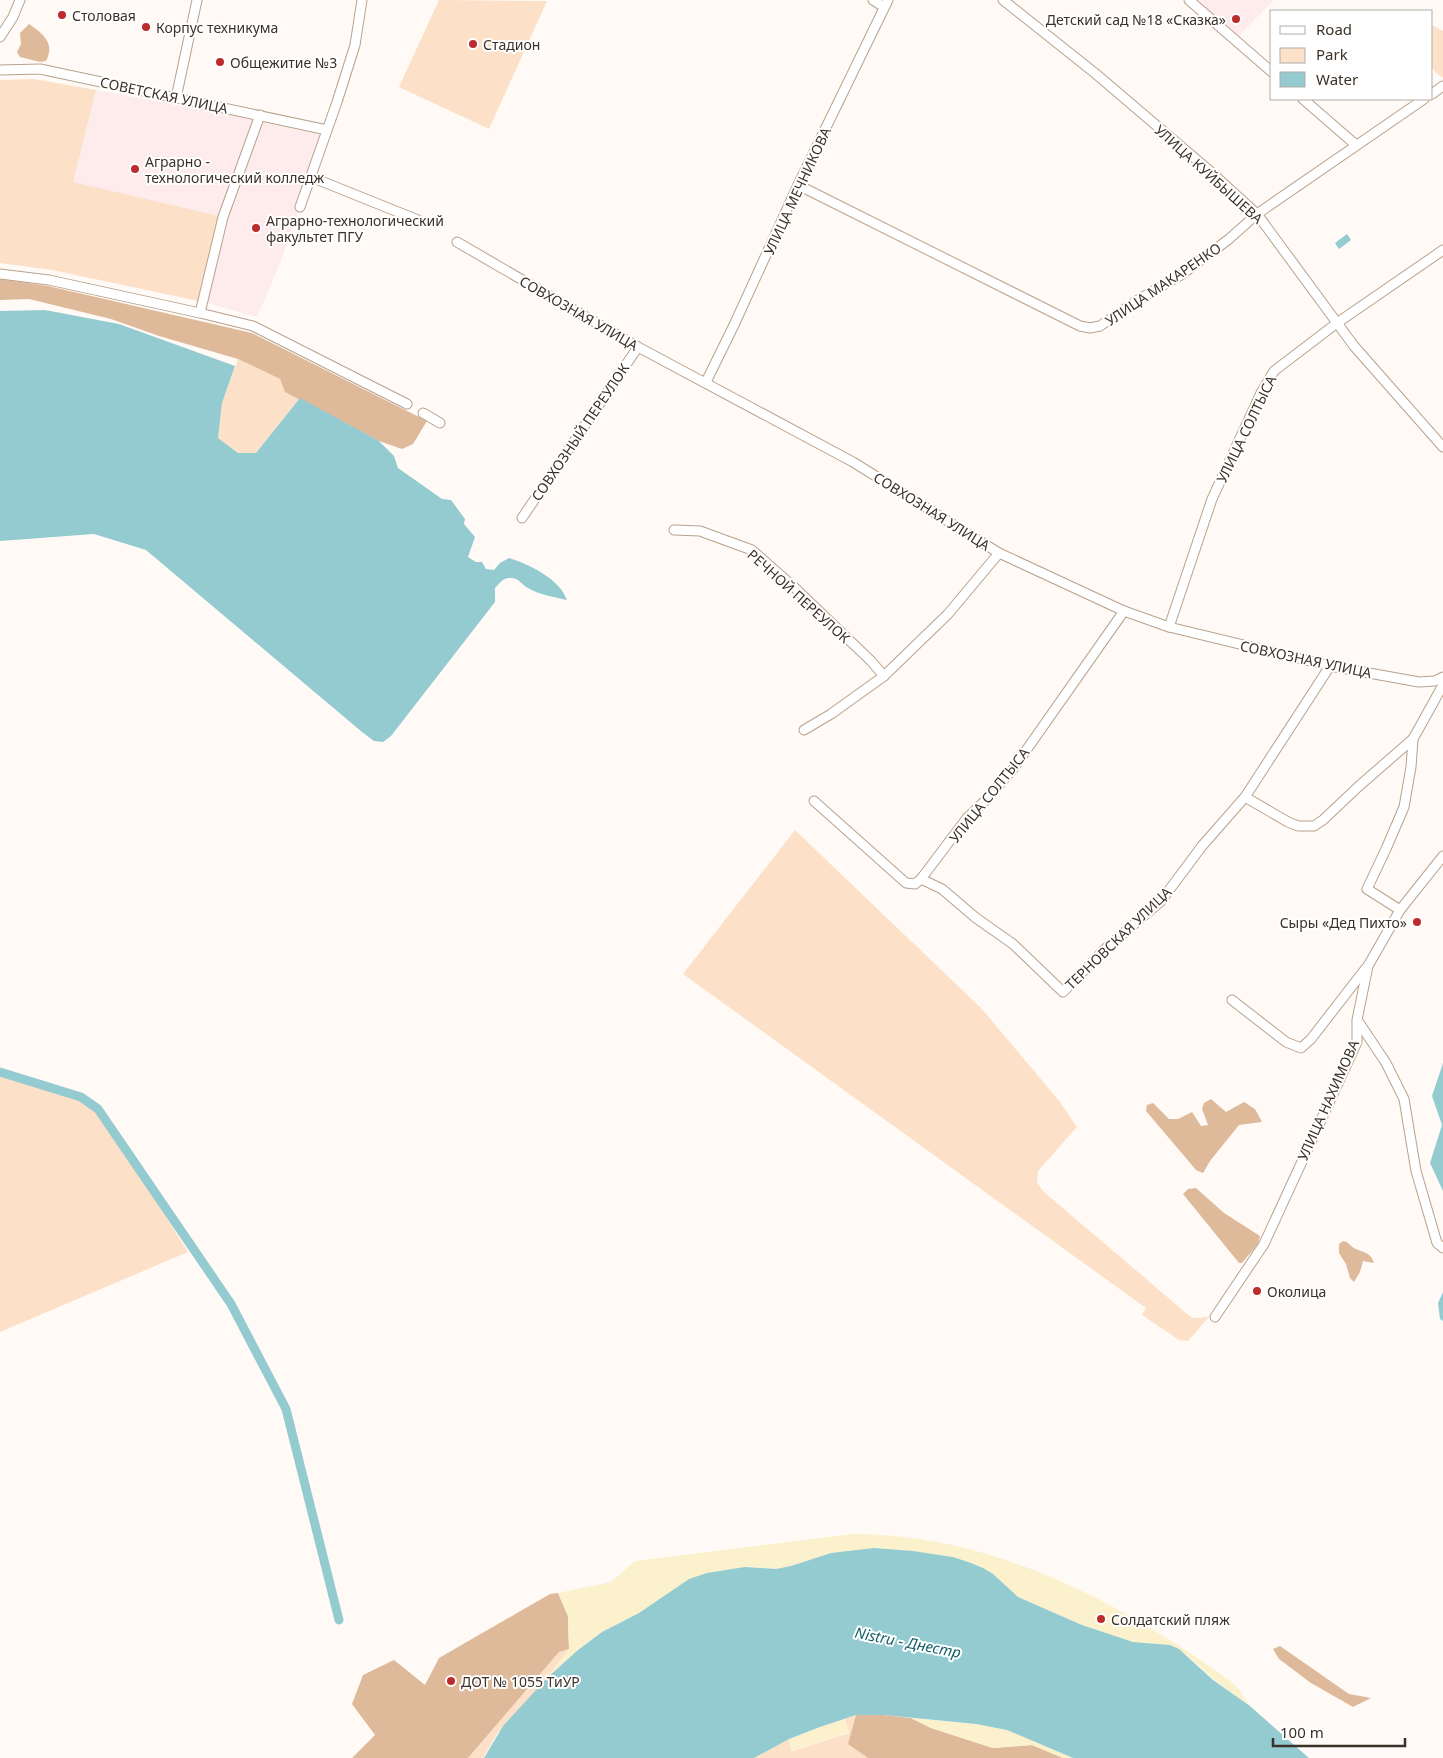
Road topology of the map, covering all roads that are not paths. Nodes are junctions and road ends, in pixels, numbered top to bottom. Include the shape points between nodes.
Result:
1 (20, 0) edge
2 (197, 0) edge
3 (362, 0) edge
4 (872, 0) edge
5 (1003, 0) edge
6 (1189, 0) edge
7 (886, 4) edge
8 (0, 37) edge
9 (0, 70) edge
10 (1270, 70) edge
11 (176, 98) junction
12 (1304, 100) edge
13 (1423, 100) edge
14 (260, 115) junction
15 (327, 130) junction
16 (1356, 145) junction
17 (311, 177) junction
18 (798, 185) junction
19 (300, 207) dead end
20 (1257, 214) junction
21 (418, 220) dead end
22 (458, 242) dead end
23 (1443, 250) edge
24 (0, 274) edge
25 (200, 313) junction
26 (1337, 323) junction
27 (638, 347) junction
28 (706, 382) junction
29 (407, 404) dead end
30 (423, 412) dead end
31 (440, 423) dead end
32 (1443, 447) edge
33 (522, 518) dead end
34 (674, 530) dead end
35 (999, 553) junction
36 (1124, 611) junction
37 (1168, 627) junction
38 (1330, 666) junction
39 (884, 676) junction
40 (1443, 677) edge
41 (1443, 684) edge
42 (804, 730) dead end
43 (1413, 739) junction
44 (1245, 797) junction
45 (814, 800) dead end
46 (1443, 856) edge
47 (921, 879) junction
48 (1400, 910) junction
49 (1368, 966) junction
50 (1232, 1000) dead end
51 (1358, 1020) junction
52 (1443, 1248) edge
53 (1215, 1317) dead end

1 - 8 street
2 - 11 street
3 - 15 street via 355,45
4 - 7 street
5 - 20 street, УЛИЦА КУЙБЫШЕВА via 1096,74
6 - 10 street
7 - 18 street, УЛИЦА МЕЧНИКОВА
9 - 11 street, СОВЕТСКАЯ УЛИЦА via 40,69
11 - 14 street, СОВЕТСКАЯ УЛИЦА
12 - 16 street
13 - 16 street, УЛИЦА МАКАРЕНКО
14 - 15 street, СОВЕТСКАЯ УЛИЦА
14 - 25 street via 223,217
15 - 17 street
16 - 20 street, УЛИЦА МАКАРЕНКО
17 - 19 street
17 - 21 street
18 - 20 street, УЛИЦА МАКАРЕНКО via 1080,326 1090,328 1100,326 1181,275 1230,239
18 - 28 street, УЛИЦА МЕЧНИКОВА
20 - 26 street, УЛИЦА КУЙБЫШЕВА
22 - 27 street, СОВХОЗНАЯ УЛИЦА
23 - 26 street, УЛИЦА СОЛТЫСА
24 - 25 street via 49,280
25 - 29 street via 253,326
26 - 32 street, УЛИЦА КУЙБЫШЕВА
26 - 37 street, УЛИЦА СОЛТЫСА via 1274,371 1261,393 1212,499
27 - 28 street, СОВХОЗНАЯ УЛИЦА
27 - 33 street, СОВХОЗНЫЙ ПЕРЕУЛОК
28 - 35 street, СОВХОЗНАЯ УЛИЦА via 853,462
30 - 31 street
34 - 39 street, РЕЧНОЙ ПЕРЕУЛОК via 700,531 752,550
35 - 36 street, СОВХОЗНАЯ УЛИЦА
35 - 39 street via 948,614
36 - 37 street, СОВХОЗНАЯ УЛИЦА
36 - 47 street, УЛИЦА СОЛТЫСА via 1013,769 967,818
37 - 38 street, СОВХОЗНАЯ УЛИЦА
38 - 40 street, СОВХОЗНАЯ УЛИЦА via 1418,682
38 - 44 street, ТЕРНОВСКАЯ УЛИЦА
39 - 42 street
41 - 43 street
43 - 44 street via 1314,826 1288,822
43 - 48 street via 1404,807 1367,889
44 - 47 street, ТЕРНОВСКАЯ УЛИЦА via 1202,846 1161,901 1104,950 1063,992 1013,944 942,888
45 - 47 street, ТЕРНОВСКАЯ УЛИЦА via 906,883 915,884
46 - 48 street, УЛИЦА НАХИМОВА
48 - 49 street, УЛИЦА НАХИМОВА
49 - 50 street via 1301,1048 1286,1042
49 - 51 street, УЛИЦА НАХИМОВА
51 - 52 street via 1386,1063 1404,1099 1416,1171 1437,1242
51 - 53 street, УЛИЦА НАХИМОВА via 1357,1042 1264,1244

